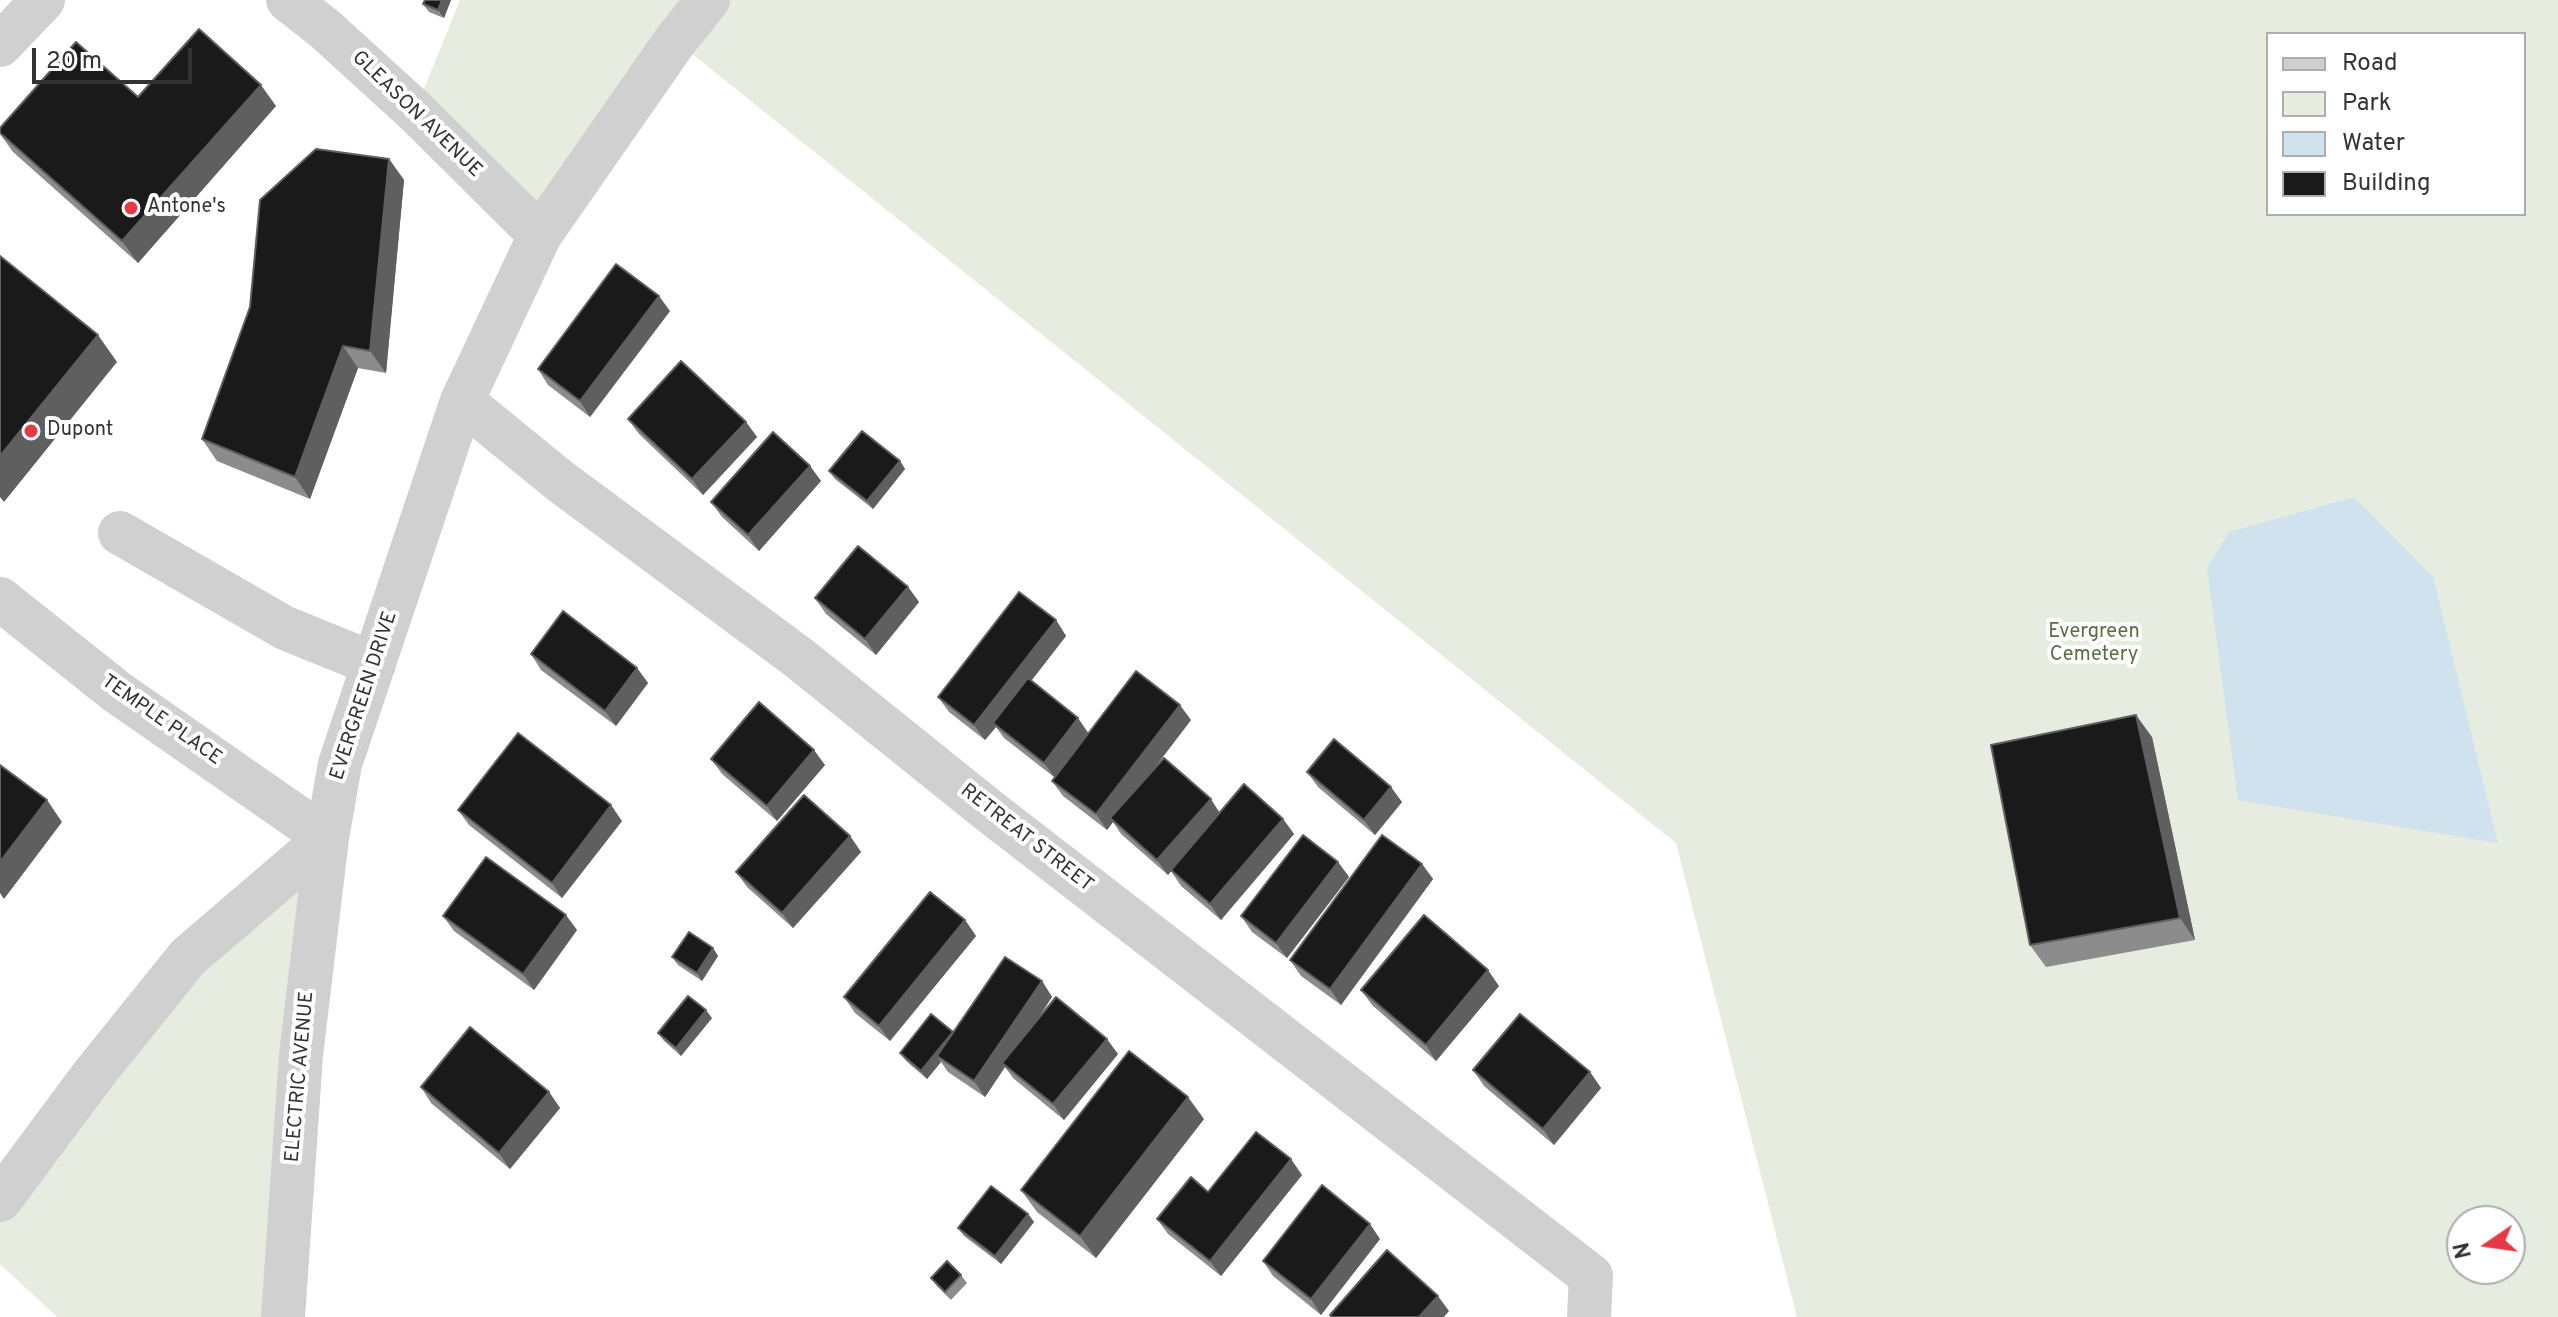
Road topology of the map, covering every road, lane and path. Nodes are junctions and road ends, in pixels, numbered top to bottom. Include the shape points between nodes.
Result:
1 (43, 0) edge
2 (288, 0) edge
3 (708, 0) edge
4 (0, 45) edge
5 (540, 235) junction
6 (462, 401) junction
7 (120, 533) dead end
8 (0, 599) edge
9 (374, 664) junction
10 (327, 838) junction
11 (0, 1200) edge
12 (1590, 1296) edge
13 (283, 1317) edge

1 - 4 street
2 - 5 street, GLEASON AVENUE via 415,111
3 - 5 street, EVERGREEN DRIVE
5 - 6 street, EVERGREEN DRIVE
6 - 9 street, EVERGREEN DRIVE
6 - 12 street, RETREAT STREET via 560,481 799,658
7 - 9 street via 285,628
8 - 10 street, TEMPLE PLACE via 117,692
9 - 10 street, EVERGREEN DRIVE via 340,764
10 - 11 street via 188,957
10 - 13 street, ELECTRIC AVENUE via 301,1055

